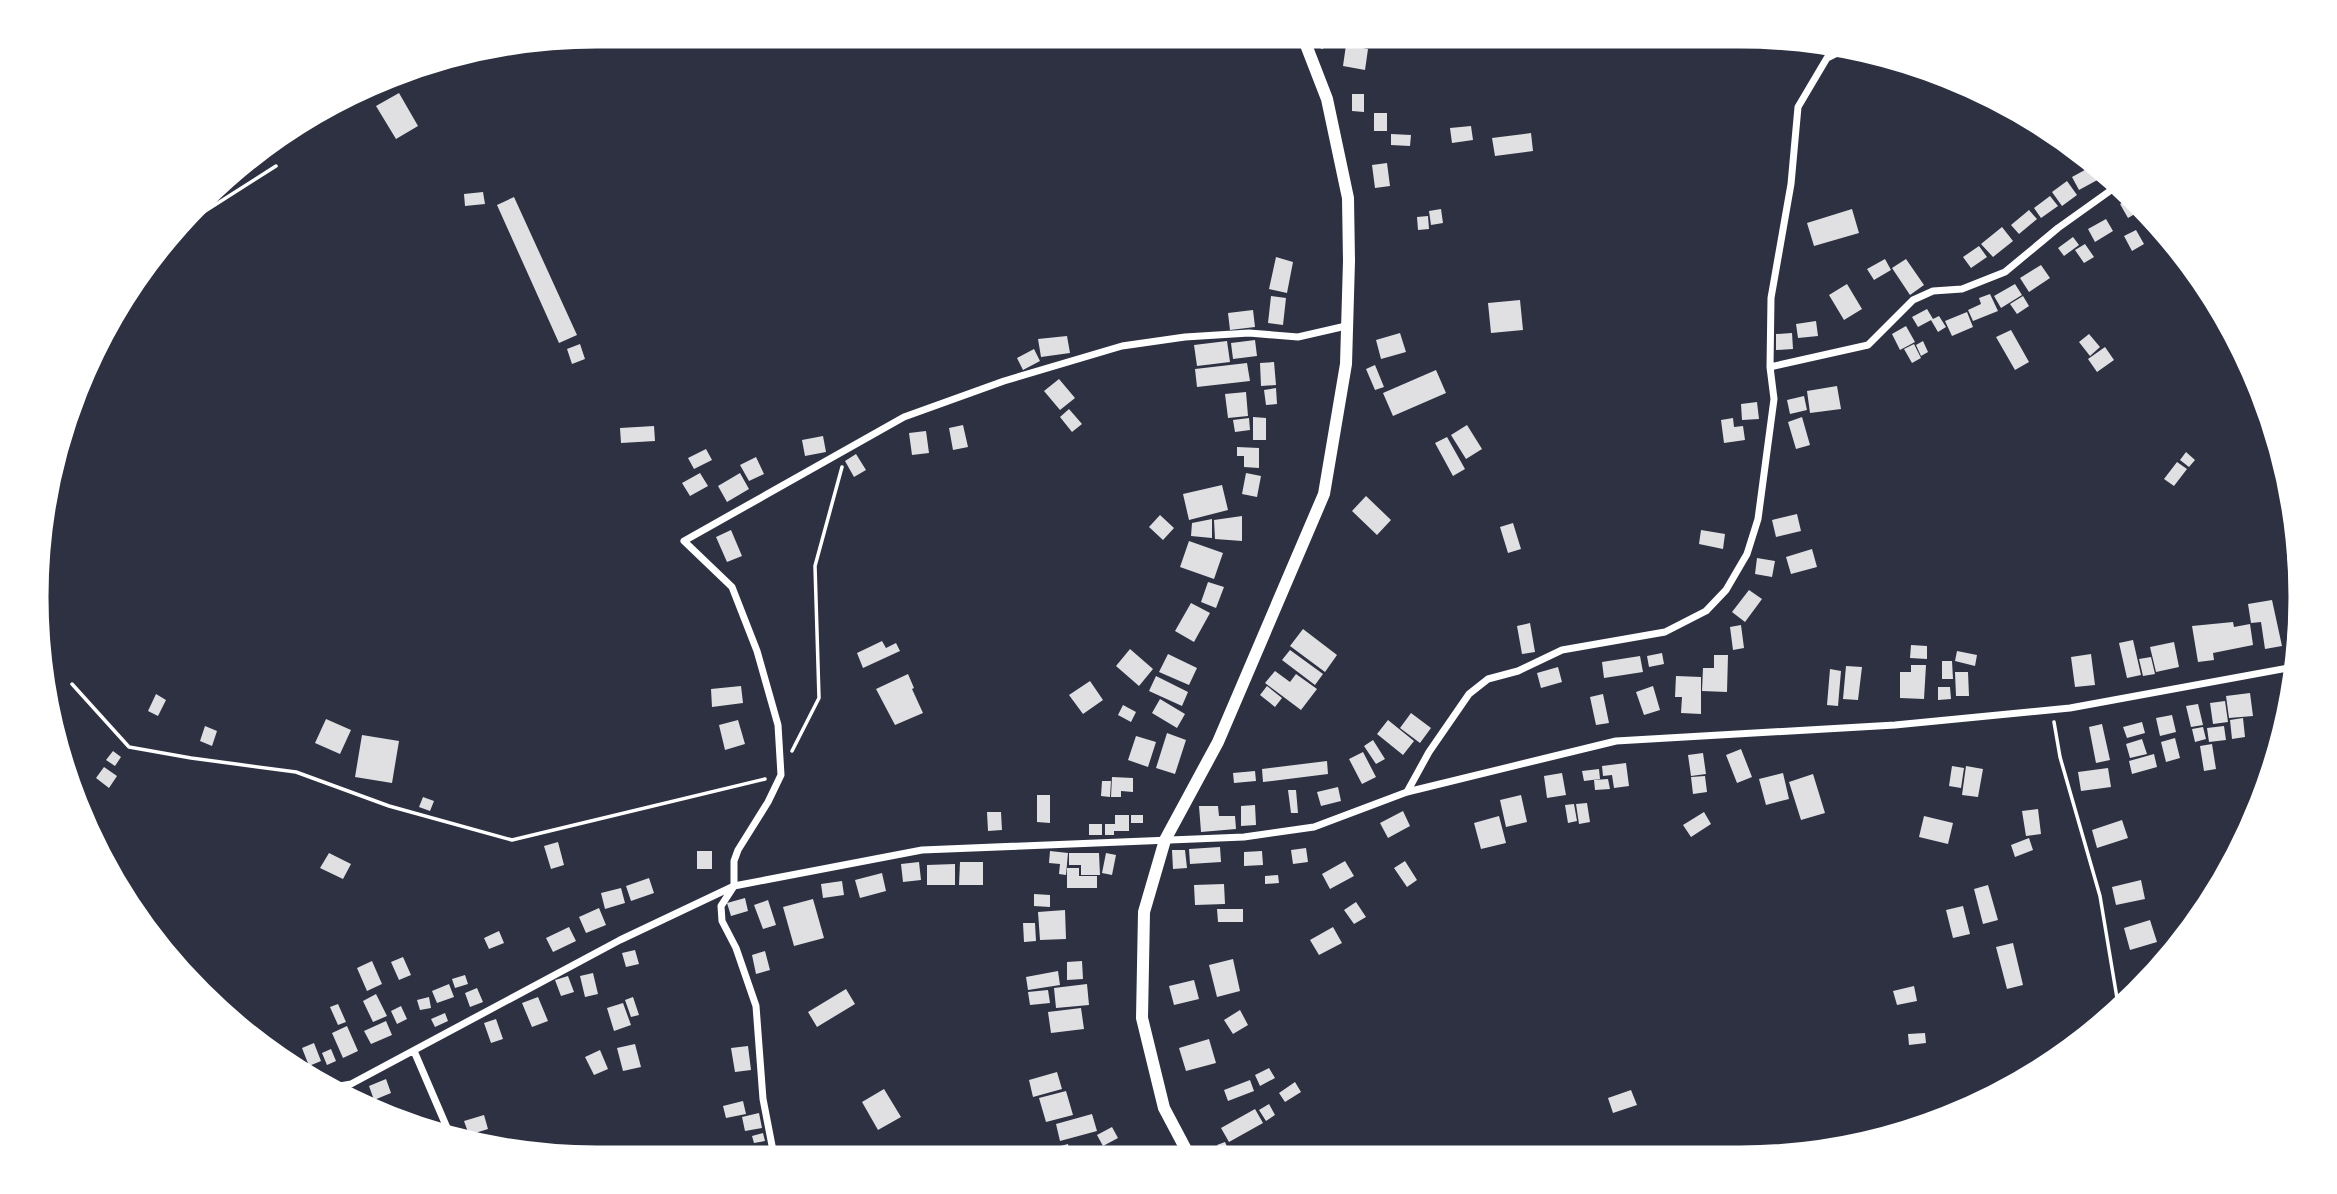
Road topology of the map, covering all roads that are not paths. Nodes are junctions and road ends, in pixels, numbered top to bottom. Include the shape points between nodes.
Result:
1 (1306, 44) edge
2 (1838, 52) edge
3 (2113, 189) edge
4 (1346, 326) junction
5 (1769, 367) junction
6 (2289, 668) edge
7 (1407, 793) junction
8 (1165, 840) junction
9 (734, 886) junction
10 (414, 1051) junction
11 (339, 1086) edge
12 (447, 1129) edge
13 (773, 1150) edge
14 (1186, 1150) edge

1 - 4 main road via 1327,99 1348,198
2 - 5 street via 1827,58 1798,107 1791,184 1771,298
3 - 5 street via 2005,272 1962,289 1933,291 1913,300 1868,345
4 - 8 main road via 1346,364 1324,494 1219,742
4 - 9 street via 1298,337 1249,333 1122,346 1004,381 904,417 684,541 732,587 778,726 780,775 738,850
5 - 7 street via 1774,398 1758,519 1748,554 1726,590 1706,611 1664,632 1563,650 1488,680 1469,695
6 - 7 street via 2070,708 1895,725 1616,741
7 - 8 street via 1314,827 1244,837
8 - 9 street via 922,850
8 - 14 main road via 1144,912 1142,1018 1164,1108
9 - 10 street via 620,940
9 - 13 street via 721,906 722,921 756,1006 763,1099
10 - 11 street
10 - 12 street

